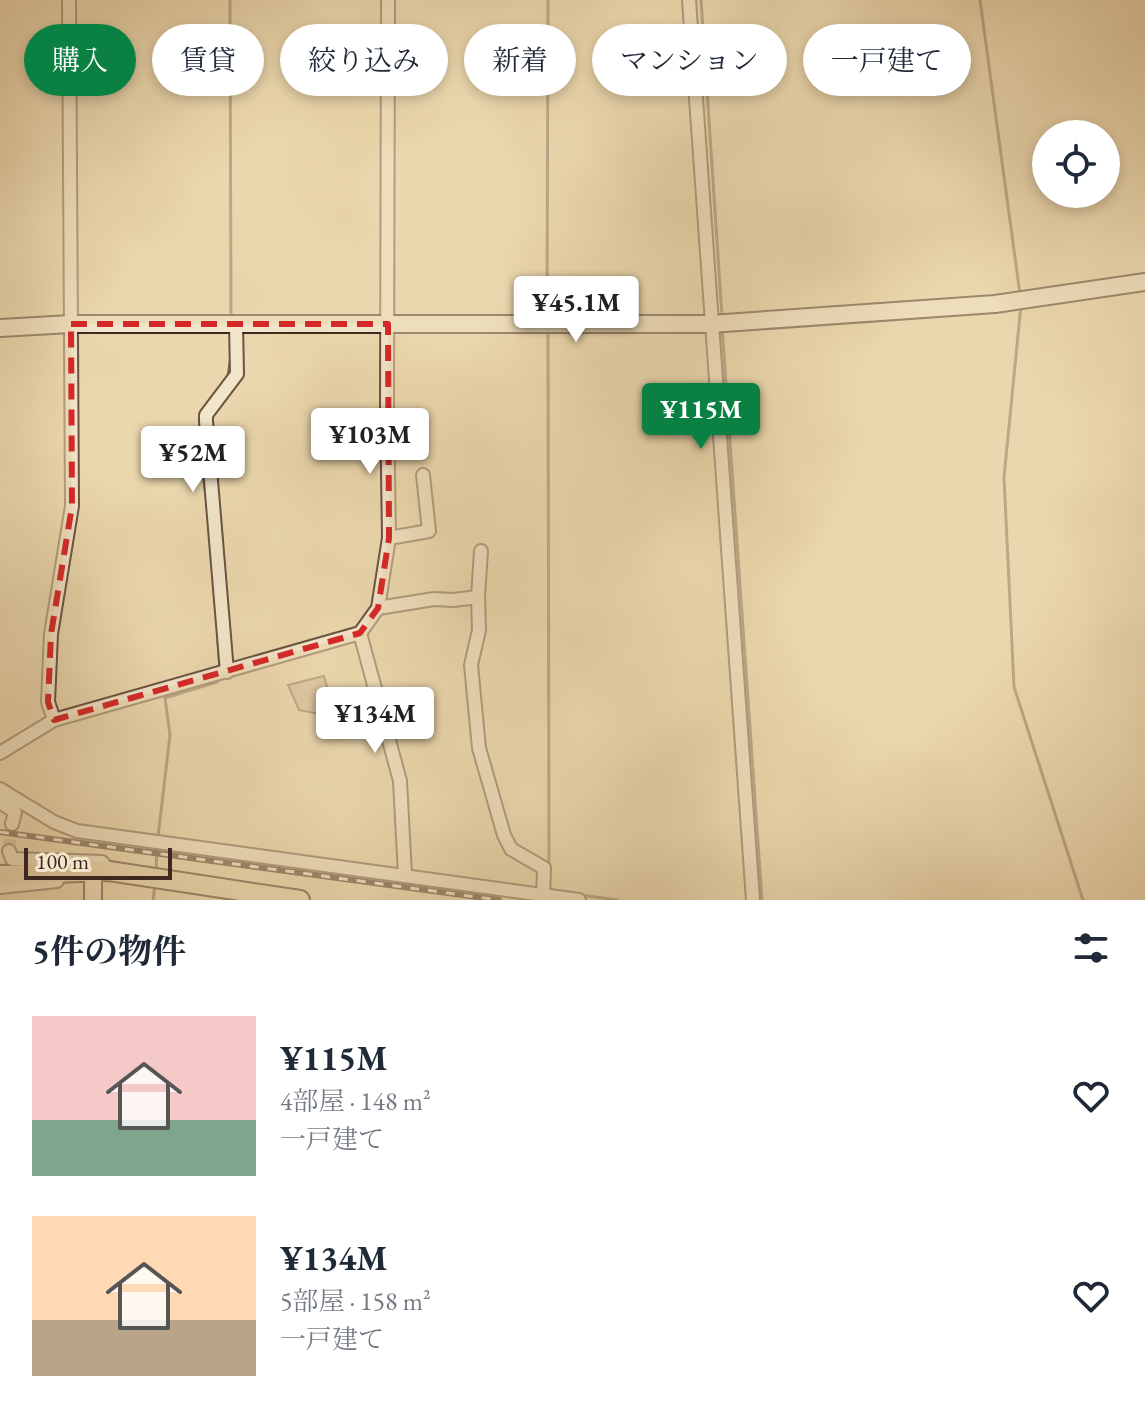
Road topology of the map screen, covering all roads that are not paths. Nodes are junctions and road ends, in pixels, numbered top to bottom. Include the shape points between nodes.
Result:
1 (69, 0) edge
2 (388, 0) edge
3 (689, 0) edge
4 (1145, 282) edge
5 (71, 324) junction
6 (236, 324) junction
7 (388, 324) junction
8 (710, 324) junction
9 (0, 328) edge
10 (423, 475) dead end
11 (389, 538) junction
12 (481, 551) dead end
13 (478, 597) junction
14 (378, 608) junction
15 (360, 633) junction
16 (227, 672) junction
17 (54, 720) junction
18 (0, 753) edge
19 (0, 789) edge
20 (0, 802) edge
21 (12, 824) tunnel mouth
22 (9, 851) dead end
23 (98, 874) junction
24 (0, 875) edge
25 (405, 875) junction
26 (0, 887) edge
27 (228, 894) edge
28 (544, 898) edge
29 (93, 900) edge
30 (300, 900) edge
31 (579, 900) edge
32 (753, 900) edge

1 - 5 street
2 - 7 street
3 - 8 street
4 - 8 street via 995,304
5 - 6 street
5 - 9 street
5 - 17 street via 72,506 51,634 48,702
6 - 7 street
6 - 16 street via 237,374 206,415
7 - 8 street
7 - 11 street
8 - 32 street
10 - 11 street via 429,531
11 - 14 street
12 - 13 street
13 - 14 street
13 - 28 street via 479,630 471,665 479,748 511,849 544,868
14 - 15 street
15 - 16 street
15 - 25 street via 400,781
16 - 17 street
17 - 18 street
19 - 25 street via 77,831
20 - 21 street via 15,812
22 - 23 street via 12,859 102,862
23 - 24 main road
23 - 26 street
23 - 27 main road via 156,877
23 - 29 street
25 - 28 street
27 - 30 main road
28 - 31 street

